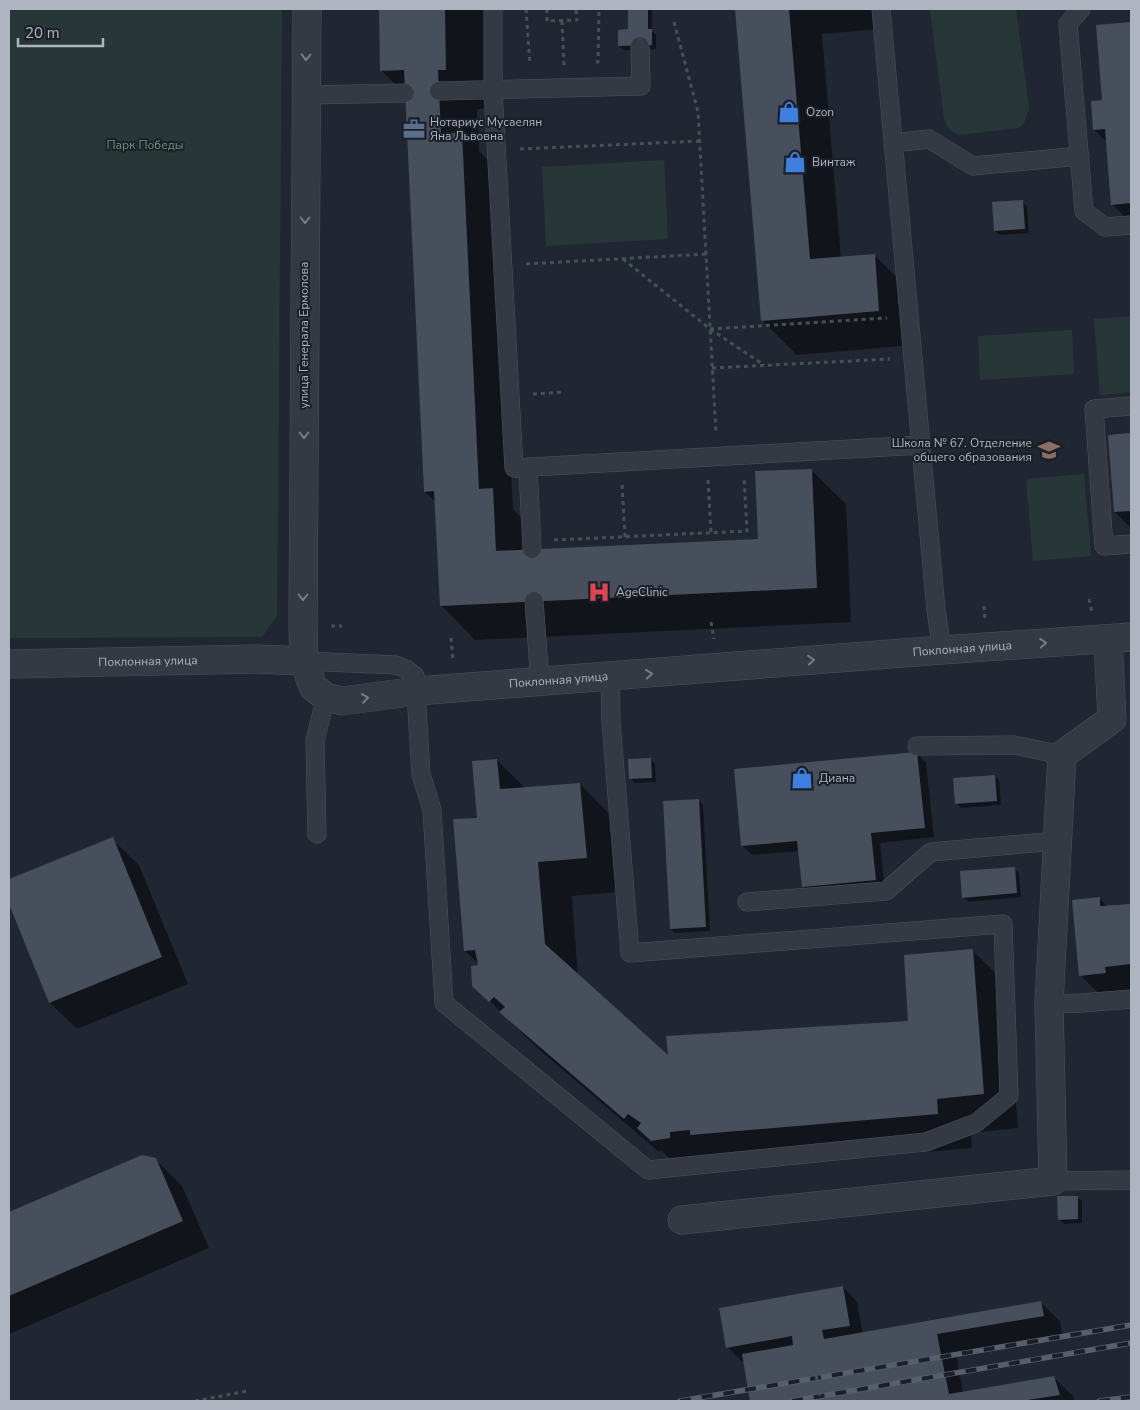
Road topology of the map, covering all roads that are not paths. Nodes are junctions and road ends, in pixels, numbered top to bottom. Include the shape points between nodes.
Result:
1 (307, 9) edge
2 (493, 9) edge
3 (881, 9) edge
4 (1081, 9) edge
5 (640, 46) dead end
6 (493, 90) junction
7 (439, 91) dead end
8 (405, 92) dead end
9 (306, 95) junction
10 (893, 143) junction
11 (1080, 156) junction
12 (1131, 225) edge
13 (1131, 406) edge
14 (921, 445) junction
15 (528, 468) junction
16 (1131, 544) edge
17 (532, 545) road end
18 (534, 602) dead end
19 (1119, 638) edge
20 (942, 650) junction
21 (304, 661) junction
22 (9, 664) edge
23 (610, 677) junction
24 (540, 682) junction
25 (417, 691) junction
26 (326, 697) junction
27 (917, 746) dead end
28 (1062, 756) junction
29 (317, 834) dead end
30 (1057, 841) junction
31 (747, 902) dead end
32 (1131, 999) edge
33 (1049, 1004) junction
34 (1131, 1180) edge
35 (1053, 1181) junction
36 (682, 1220) dead end

1 -> 9 street, улица Генерала Ермолова
2 - 6 lane
3 - 10 lane
4 - 11 lane via 1068,24
5 - 6 lane via 641,86
6 - 7 lane
6 - 15 lane via 514,468
8 - 9 lane
9 -> 21 street, улица Генерала Ермолова
10 - 11 lane via 929,139 973,166
10 - 14 lane
11 - 12 lane via 1084,211 1104,227
13 - 16 lane via 1094,409 1104,546
14 - 15 lane
14 - 20 lane
15 - 17 lane
18 - 24 lane
20 -> 19 street, Поклонная улица
19 - 28 street via 1112,719
23 -> 20 street, Поклонная улица
21 - 22 street, Поклонная улица
21 - 25 lane via 396,665 415,676
21 - 26 street via 313,687
23 - 24 street, Поклонная улица
23 - 25 lane via 630,953 1003,924 1009,1096 976,1123 926,1142 648,1170 444,1003 432,810 421,774
24 - 25 street, Поклонная улица
26 -> 25 street, Поклонная улица via 342,701
26 - 29 lane via 315,740
27 - 28 lane via 1014,745
28 - 30 street
30 - 31 lane via 931,852 886,891
30 - 33 street
32 - 33 lane
33 - 35 street
34 - 35 lane
35 - 36 street

